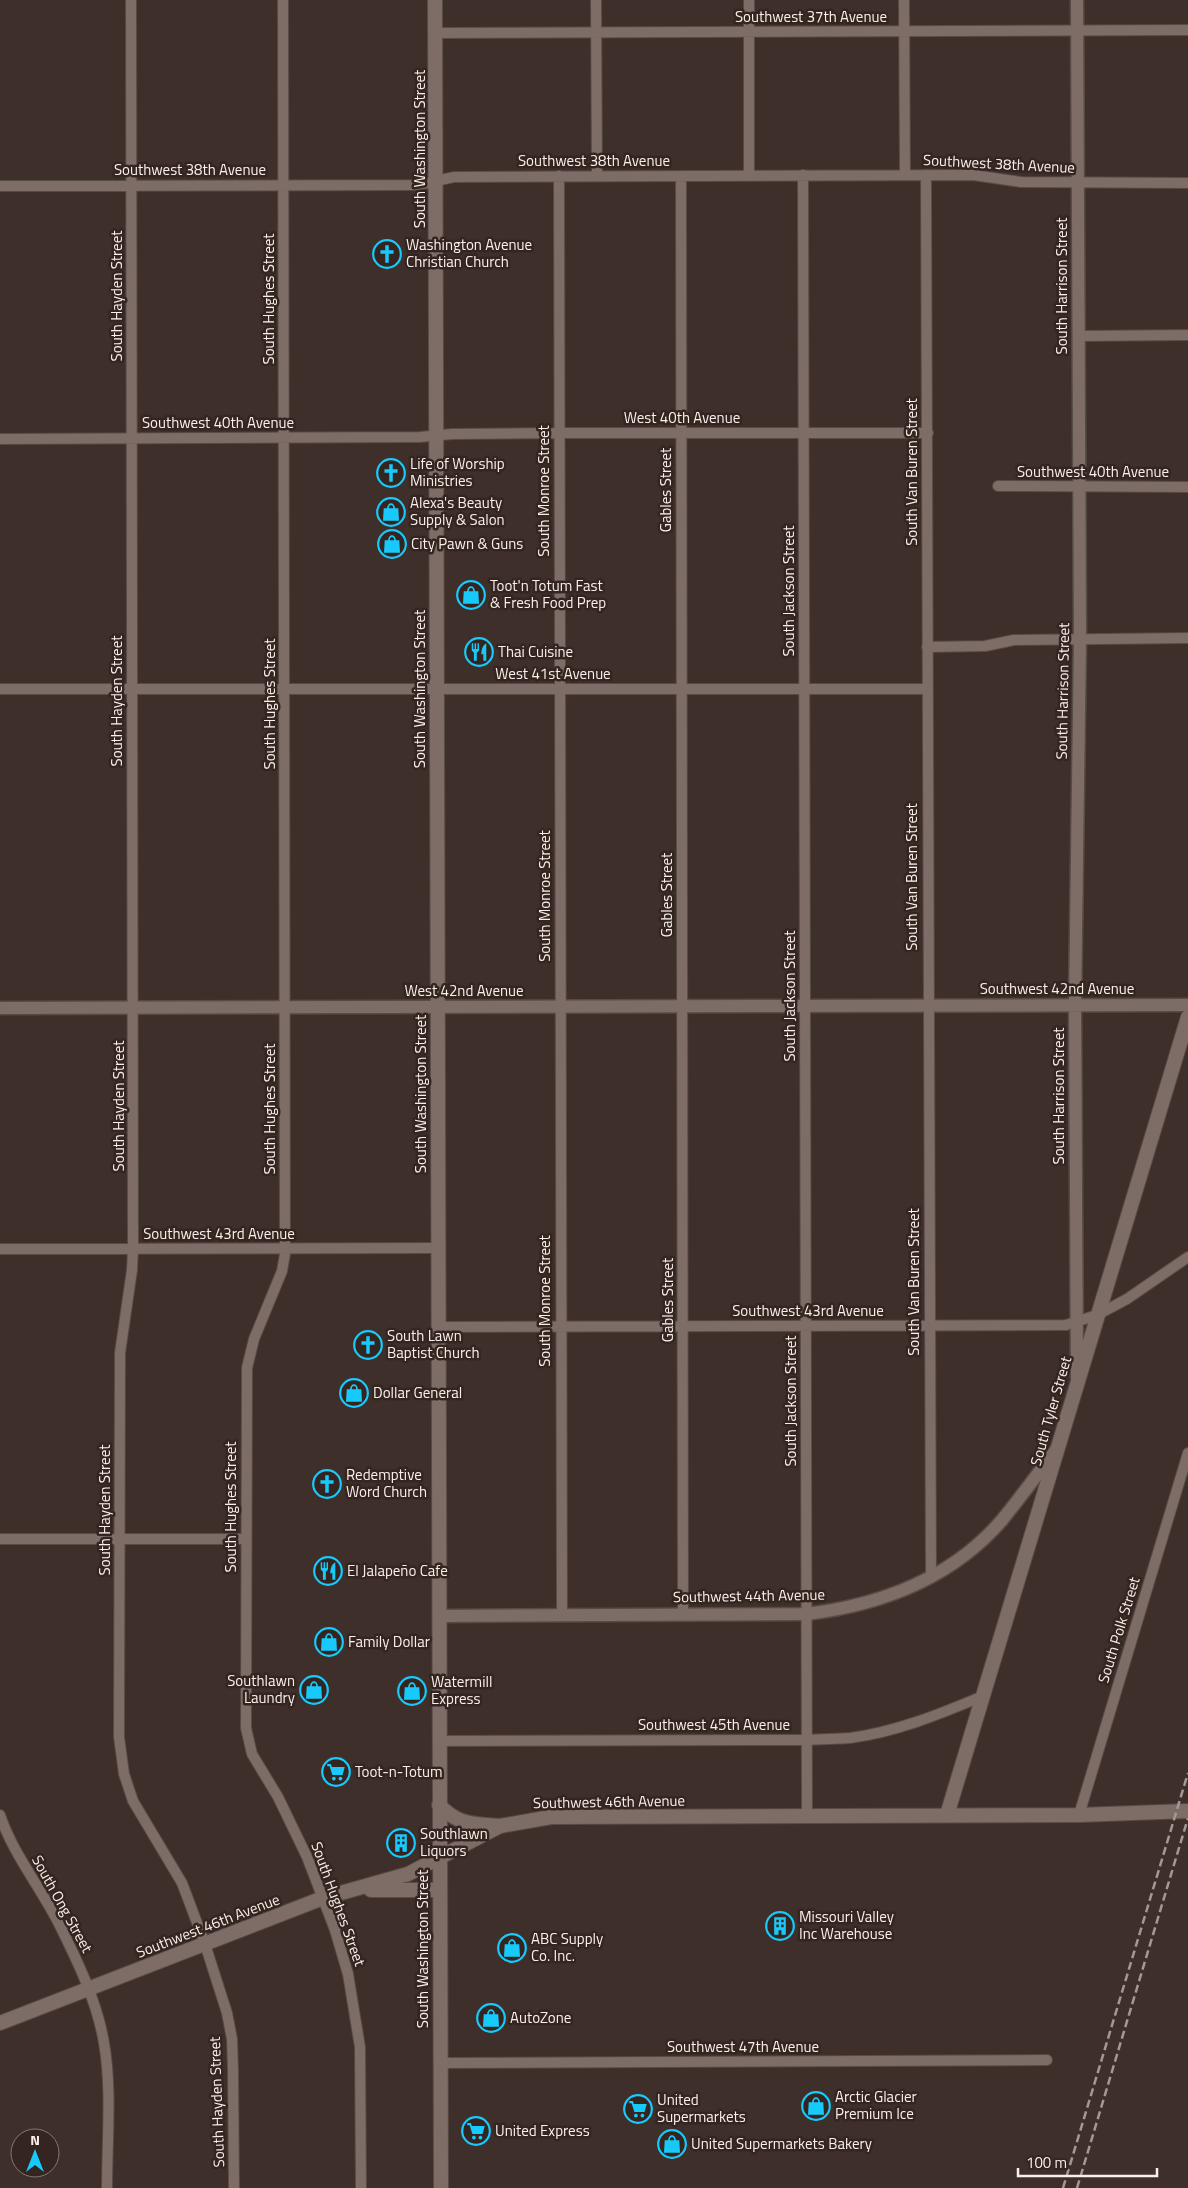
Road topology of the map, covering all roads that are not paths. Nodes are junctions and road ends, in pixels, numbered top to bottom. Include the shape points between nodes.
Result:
1 (131, 0) edge
2 (283, 0) edge
3 (435, 0) edge
4 (596, 0) edge
5 (749, 0) edge
6 (904, 0) edge
7 (1077, 0) edge
8 (1188, 30) edge
9 (904, 31) junction
10 (1077, 31) junction
11 (596, 32) junction
12 (749, 32) junction
13 (435, 33) junction
14 (597, 175) junction
15 (803, 175) junction
16 (905, 175) junction
17 (926, 175) junction
18 (559, 176) junction
19 (681, 176) junction
20 (749, 176) junction
21 (437, 181) junction
22 (1188, 182) edge
23 (1078, 183) junction
24 (283, 185) junction
25 (0, 186) edge
26 (132, 186) junction
27 (1188, 335) edge
28 (1079, 336) junction
29 (559, 433) junction
30 (681, 433) junction
31 (804, 433) junction
32 (928, 433) junction
33 (436, 436) junction
34 (0, 438) edge
35 (284, 438) junction
36 (131, 439) junction
37 (998, 486) dead end
38 (1079, 486) junction
39 (1188, 487) edge
40 (1080, 638) junction
41 (1188, 638) edge
42 (927, 647) junction
43 (285, 688) junction
44 (0, 689) edge
45 (132, 689) junction
46 (436, 689) junction
47 (560, 689) junction
48 (681, 689) junction
49 (804, 689) junction
50 (926, 689) junction
51 (1075, 1005) junction
52 (1188, 1005) edge
53 (683, 1006) junction
54 (805, 1006) junction
55 (927, 1006) junction
56 (560, 1007) junction
57 (0, 1008) edge
58 (134, 1008) junction
59 (284, 1008) junction
60 (437, 1008) junction
61 (1188, 1017) edge
62 (438, 1248) junction
63 (0, 1249) edge
64 (134, 1249) junction
65 (285, 1249) junction
66 (1188, 1257) edge
67 (1097, 1315) junction
68 (1076, 1322) junction
69 (806, 1326) junction
70 (929, 1326) junction
71 (438, 1327) junction
72 (560, 1327) junction
73 (683, 1327) junction
74 (1077, 1382) junction
75 (1058, 1448) junction
76 (1188, 1453) edge
77 (0, 1539) edge
78 (120, 1539) junction
79 (246, 1539) junction
80 (930, 1578) junction
81 (683, 1614) junction
82 (806, 1614) junction
83 (562, 1615) junction
84 (439, 1616) junction
85 (983, 1696) junction
86 (807, 1740) junction
87 (439, 1741) junction
88 (439, 1805) junction
89 (1186, 1812) edge
90 (0, 1815) edge
91 (947, 1815) junction
92 (1079, 1815) junction
93 (808, 1816) junction
94 (500, 1826) junction
95 (439, 1860) junction
96 (439, 1890) junction
97 (329, 1897) junction
98 (205, 1944) junction
99 (88, 1989) junction
100 (0, 2023) edge
101 (1046, 2060) dead end
102 (440, 2063) junction
103 (108, 2188) edge
104 (234, 2188) edge
105 (361, 2188) edge
106 (441, 2188) edge

1 - 26 street, South Hayden Street
2 - 24 street, South Hughes Street
3 - 13 main road, South Washington Street
4 - 11 street
5 - 12 street
6 - 9 street
7 - 10 street, South Harrison Street
8 - 10 street, Southwest 37th Avenue
9 - 10 street, Southwest 37th Avenue
9 - 12 street, Southwest 37th Avenue
9 - 16 street
10 - 23 street, South Harrison Street
11 - 12 street, Southwest 37th Avenue
11 - 13 street, Southwest 37th Avenue
11 - 14 street
12 - 20 street
13 - 21 main road, South Washington Street
14 - 18 street, Southwest 38th Avenue
14 - 19 street, Southwest 38th Avenue
15 - 16 street, Southwest 38th Avenue
15 - 20 street, Southwest 38th Avenue
15 - 31 street, South Jackson Street
16 - 17 street, Southwest 38th Avenue
17 - 23 street, Southwest 38th Avenue
17 - 32 street, South Van Buren Street
18 - 21 street, Southwest 38th Avenue via 454,177
18 - 29 street, South Monroe Street
19 - 20 street, Southwest 38th Avenue
19 - 30 street, Gables Street
21 - 24 street, Southwest 38th Avenue via 418,185
21 - 33 main road, South Washington Street
22 - 23 street, Southwest 38th Avenue
23 - 28 street, South Harrison Street
24 - 26 street, Southwest 38th Avenue
24 - 35 street, South Hughes Street
25 - 26 street, Southwest 38th Avenue
26 - 36 street, South Hayden Street
27 - 28 street
28 - 38 street, South Harrison Street
29 - 30 street, West 40th Avenue
29 - 33 street, West 40th Avenue
29 - 47 street, South Monroe Street
30 - 31 street, West 40th Avenue
30 - 48 street, Gables Street
31 - 32 street, West 40th Avenue
31 - 49 street, South Jackson Street
32 - 42 street, South Van Buren Street
33 - 35 street, Southwest 40th Avenue
33 - 46 main road, South Washington Street
34 - 36 street, Southwest 40th Avenue
35 - 36 street, Southwest 40th Avenue
35 - 43 street, South Hughes Street
36 - 45 street, South Hayden Street
37 - 38 street, Southwest 40th Avenue
38 - 39 street, Southwest 40th Avenue
38 - 40 street, South Harrison Street
40 - 41 street
40 - 42 street
40 - 51 street, South Harrison Street
42 - 50 street, South Van Buren Street
43 - 45 street, West 41st Avenue
43 - 46 street, West 41st Avenue
43 - 59 street, South Hughes Street
44 - 45 street, West 41st Avenue
45 - 58 street, South Hayden Street
46 - 47 street, West 41st Avenue
46 - 60 main road, South Washington Street
47 - 48 street, West 41st Avenue
47 - 56 street, South Monroe Street
48 - 49 street, West 41st Avenue
48 - 53 street, Gables Street
49 - 50 street, West 41st Avenue
49 - 54 street, South Jackson Street
50 - 55 street, South Van Buren Street
51 - 52 street, Southwest 42nd Avenue
51 - 55 street, Southwest 42nd Avenue
51 - 68 street, South Harrison Street
53 - 54 street, West 42nd Avenue
53 - 56 street, West 42nd Avenue
53 - 73 street, Gables Street
54 - 55 street, West 42nd Avenue
54 - 69 street, South Jackson Street
55 - 70 street, South Van Buren Street
56 - 60 street, West 42nd Avenue
56 - 72 street, South Monroe Street
57 - 58 street, West 42nd Avenue
58 - 59 street, West 42nd Avenue
58 - 64 street, South Hayden Street
59 - 60 street, West 42nd Avenue
59 - 65 street, South Hughes Street
60 - 62 main road, South Washington Street
61 - 67 main road, South Tyler Street
62 - 65 street, Southwest 43rd Avenue
62 - 71 main road, South Washington Street
63 - 64 street, Southwest 43rd Avenue
64 - 65 street, Southwest 43rd Avenue
64 - 78 street, South Hayden Street via 120,1353
65 - 79 street, South Hughes Street via 282,1271 254,1339 247,1368
66 - 67 street, Southwest 43rd Avenue via 1127,1299
67 - 68 street, Southwest 43rd Avenue
67 - 74 main road, South Tyler Street
68 - 70 street, Southwest 43rd Avenue via 1066,1325
68 - 74 street, South Harrison Street
69 - 70 street, Southwest 43rd Avenue
69 - 73 street, Southwest 43rd Avenue
69 - 82 street, South Jackson Street
70 - 80 street, South Van Buren Street
71 - 72 street, Southwest 43rd Avenue
71 - 84 main road, South Washington Street
72 - 73 street, Southwest 43rd Avenue
72 - 83 street, South Monroe Street
73 - 81 street, Gables Street
74 - 75 main road, South Tyler Street
75 - 80 street, Southwest 44th Avenue via 995,1527 962,1557
75 - 85 main road, South Tyler Street
76 - 92 street, South Polk Street
77 - 78 street
78 - 79 street
78 - 98 street, South Hayden Street via 120,1738 124,1774 140,1814 182,1883
79 - 97 street, South Hughes Street via 248,1742
80 - 82 street, Southwest 44th Avenue via 872,1602
81 - 82 street, Southwest 44th Avenue
81 - 83 street, Southwest 44th Avenue
82 - 86 street, South Jackson Street
83 - 84 street, Southwest 44th Avenue
84 - 87 main road, South Washington Street
85 - 86 street, Southwest 45th Avenue via 895,1729 850,1738
85 - 91 main road, South Tyler Street
86 - 87 street, Southwest 45th Avenue
86 - 93 street, South Jackson Street
87 - 88 main road, South Washington Street
88 - 94 main road via 449,1816 465,1823
88 - 95 main road, South Washington Street
89 - 92 main road, Southwest 46th Avenue
90 - 99 street, South Ong Street via 13,1847 56,1919
91 - 92 main road, Southwest 46th Avenue
91 - 93 main road, Southwest 46th Avenue
93 - 94 main road, Southwest 46th Avenue via 551,1817
94 - 95 main road, Southwest 46th Avenue
95 - 96 main road, South Washington Street
95 - 97 main road, Southwest 46th Avenue via 408,1874
96 - 97 main road via 373,1890
96 - 102 main road, South Washington Street
97 - 98 main road, Southwest 46th Avenue
97 - 105 street, South Hughes Street via 348,1974 360,2046
98 - 99 main road, Southwest 46th Avenue
98 - 104 street, South Hayden Street via 222,1992 232,2039
99 - 100 main road, Southwest 46th Avenue
99 - 103 street, South Ong Street via 99,2021 107,2068
101 - 102 street, Southwest 47th Avenue
102 - 106 main road, South Washington Street

